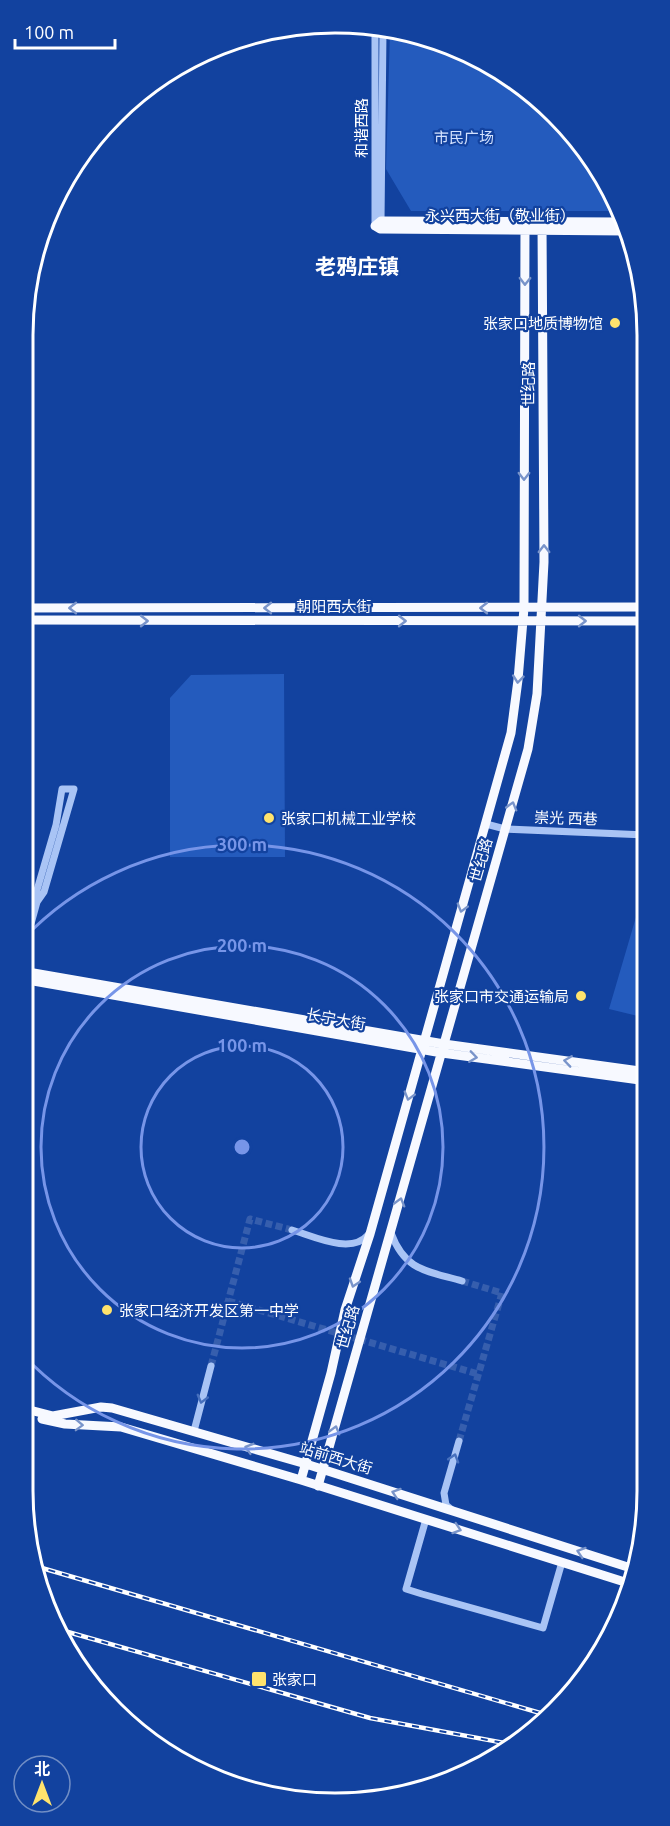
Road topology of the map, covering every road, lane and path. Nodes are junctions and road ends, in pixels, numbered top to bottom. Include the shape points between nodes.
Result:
1 (375, 36) edge
2 (383, 37) edge
3 (615, 222) edge
4 (378, 224) junction
5 (525, 227) junction
6 (542, 227) junction
7 (618, 231) edge
8 (637, 607) edge
9 (33, 608) edge
10 (524, 608) junction
11 (542, 608) junction
12 (523, 620) junction
13 (542, 620) junction
14 (33, 621) edge
15 (637, 621) edge
16 (486, 824) junction
17 (505, 829) junction
18 (637, 835) edge
19 (38, 902) junction
20 (33, 919) edge
21 (33, 973) edge
22 (33, 981) edge
23 (423, 1045) junction
24 (443, 1048) junction
25 (637, 1071) edge
26 (637, 1080) edge
27 (375, 1218) junction
28 (372, 1228) junction
29 (392, 1228) junction
30 (292, 1230) tunnel mouth
31 (462, 1281) tunnel mouth
32 (211, 1366) tunnel mouth
33 (330, 1376) junction
34 (348, 1382) junction
35 (33, 1412) edge
36 (33, 1414) edge
37 (194, 1431) junction
38 (459, 1441) tunnel mouth
39 (306, 1464) junction
40 (323, 1470) junction
41 (301, 1480) junction
42 (318, 1486) junction
43 (454, 1511) junction
44 (426, 1520) junction
45 (509, 1529) junction
46 (505, 1544) junction
47 (562, 1562) junction
48 (627, 1567) edge
49 (623, 1581) edge

1 - 4 street, 和谐西路
2 - 4 street, 和谐西路
3 - 6 main road, 永兴西大街（敬业街）
4 - 5 main road, 永兴西大街（敬业街）
5 - 6 main road, 永兴西大街（敬业街）
5 -> 10 main road, 世纪路
6 - 7 main road, 永兴西大街（敬业街）
11 -> 6 main road, 世纪路
8 - 11 main road, 朝阳西大街
10 -> 9 main road, 朝阳西大街
10 - 11 main road, 朝阳西大街
10 - 12 main road, 世纪路
11 - 13 main road, 世纪路
12 - 13 main road, 朝阳西大街
14 -> 12 main road, 朝阳西大街
12 -> 16 main road, 世纪路 via 511,733
13 -> 15 main road, 朝阳西大街
17 -> 13 main road, 世纪路 via 528,749 537,694
16 - 17 street, 崇光 西巷
16 -> 23 main road, 世纪路
17 - 18 street, 崇光 西巷
17 - 24 main road, 世纪路
19 - 19 street via 45,892 74,789 62,789 37,890
19 - 20 street
21 - 23 main road, 长宁大街
22 - 23 main road, 长宁大街
23 - 24 main road, 长宁大街
23 -> 27 main road, 世纪路
25 -> 24 main road, 长宁大街
24 -> 26 main road, 长宁大街
29 -> 24 main road, 世纪路
27 - 28 main road, 世纪路
27 - 29 main road
28 - 30 street via 363,1241 345,1245
28 -> 33 main road, 世纪路 via 345,1310
29 - 31 street via 400,1255 409,1263
29 - 34 main road, 世纪路
32 -> 37 street
33 - 34 main road
33 - 39 main road, 世纪路
40 -> 34 main road, 世纪路
35 - 37 main road, 站前西大街 via 53,1416 112,1408
36 -> 41 main road, 站前西大街 via 65,1424 121,1427
39 -> 37 main road, 站前西大街
43 -> 38 street via 446,1505 444,1493
39 - 40 main road, 站前西大街
39 - 41 main road, 世纪路
40 - 42 main road, 世纪路
43 -> 40 main road, 站前西大街
41 - 42 main road, 站前西大街
42 - 44 main road, 站前西大街
43 - 45 main road, 站前西大街
44 -> 46 main road, 站前西大街
44 - 47 street via 406,1589 414,1592 543,1628
45 - 46 main road
48 -> 45 main road, 站前西大街
46 - 47 main road, 站前西大街
47 - 49 main road, 站前西大街

